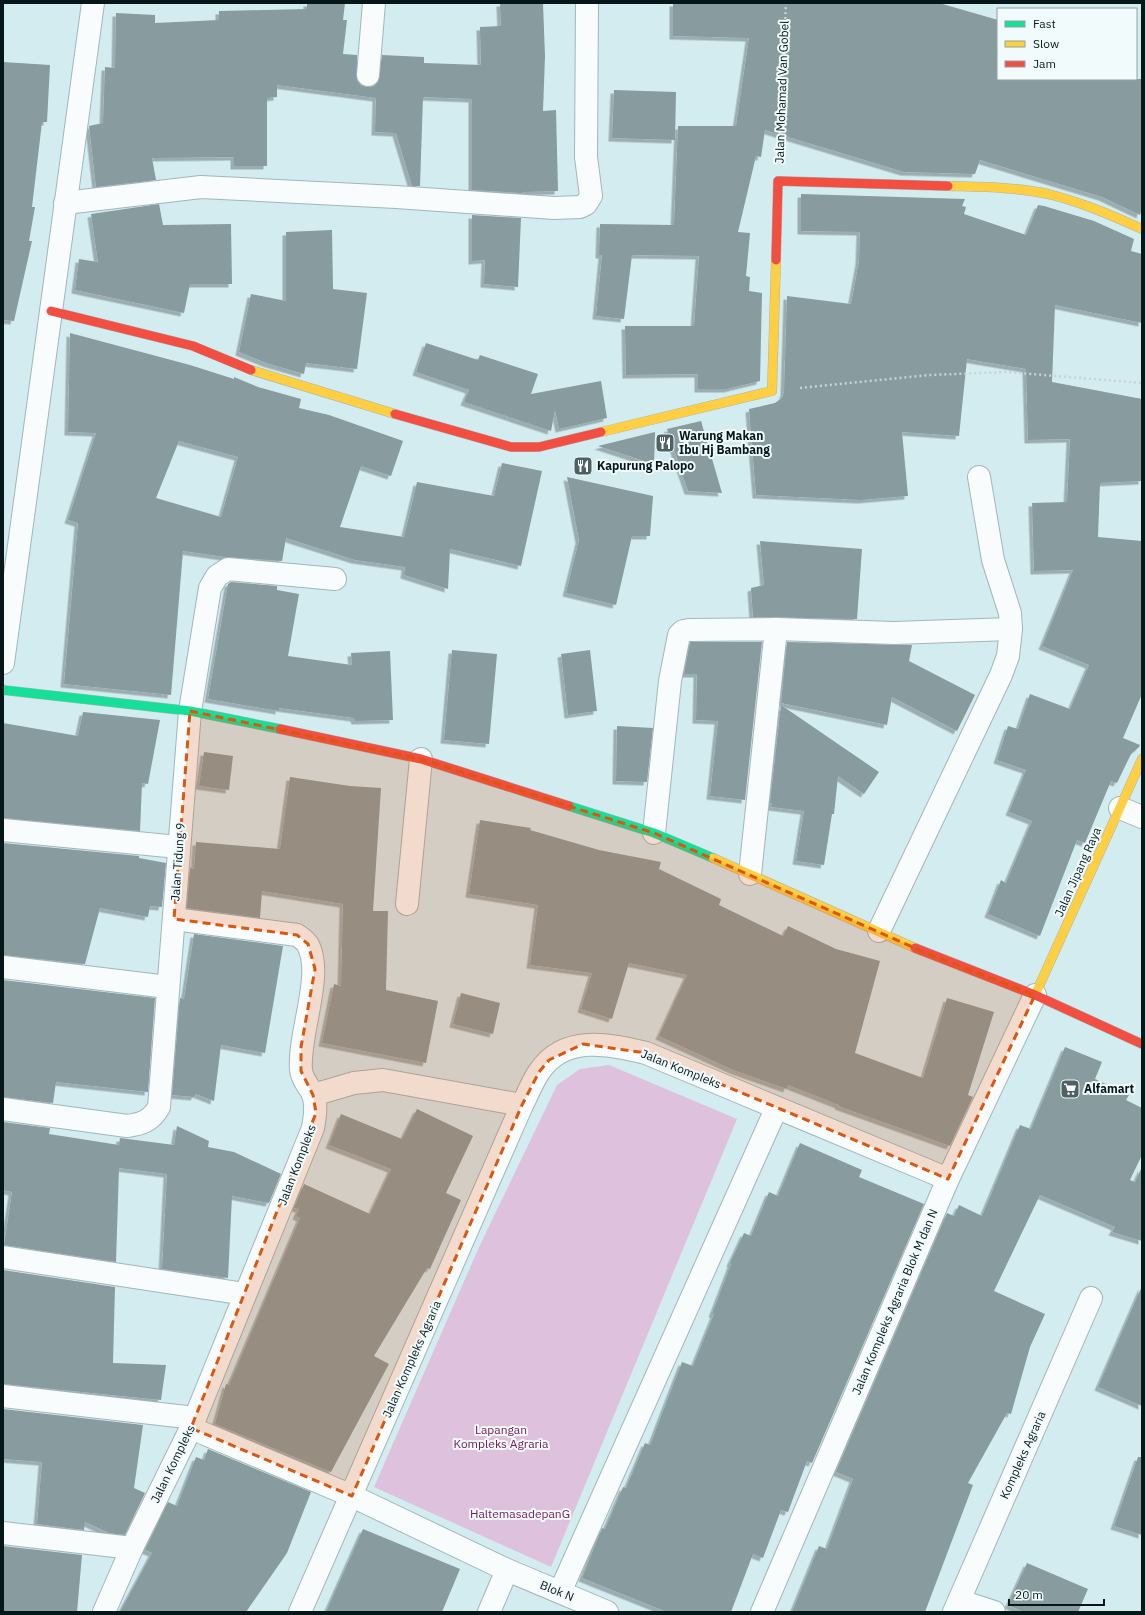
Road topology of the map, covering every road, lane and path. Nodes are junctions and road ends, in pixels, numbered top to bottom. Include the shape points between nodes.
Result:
1 (93, 3) edge
2 (374, 3) edge
3 (587, 3) edge
4 (786, 3) edge
5 (368, 75) dead end
6 (778, 181) junction
7 (66, 203) junction
8 (1141, 223) edge
9 (51, 312) junction
10 (1142, 383) edge
11 (772, 391) junction
12 (979, 477) dead end
13 (335, 579) dead end
14 (776, 629) junction
15 (1011, 629) junction
16 (3, 663) edge
17 (3, 690) edge
18 (190, 711) junction
19 (421, 759) junction
20 (1142, 759) edge
21 (1120, 808) junction
22 (1142, 817) edge
23 (3, 830) edge
24 (654, 834) junction
25 (178, 848) junction
26 (750, 874) junction
27 (406, 904) dead end
28 (174, 919) junction
29 (879, 931) junction
30 (3, 967) edge
31 (168, 987) junction
32 (1035, 995) junction
33 (1142, 1044) edge
34 (313, 1095) junction
35 (522, 1105) junction
36 (3, 1109) edge
37 (776, 1109) junction
38 (948, 1179) junction
39 (3, 1257) edge
40 (245, 1294) junction
41 (1091, 1298) dead end
42 (3, 1396) edge
43 (193, 1423) junction
44 (352, 1496) junction
45 (3, 1533) edge
46 (132, 1548) junction
47 (507, 1570) junction
48 (560, 1592) junction
49 (957, 1606) edge
50 (104, 1612) edge
51 (300, 1612) edge
52 (489, 1612) edge
53 (607, 1612) edge
54 (762, 1612) edge
55 (994, 1612) edge

1 - 7 street
2 - 5 street
3 - 7 street via 586,157 591,196 586,204 580,207 554,208 201,187
4 - 6 path, Jalan Mohamad Van Gobel
6 - 8 street via 992,187 1040,193
6 - 11 street
7 - 9 street
9 - 11 street via 193,346 262,375 511,447 539,447
9 - 16 street
10 - 11 path via 1007,372 929,375
12 - 15 street via 993,560 1010,613
13 - 18 street, Jalan Tidung 9 via 241,569 228,569 217,576 210,588
14 - 15 street via 894,633
14 - 24 street via 689,630 679,635 670,681
14 - 26 street
15 - 29 street via 1008,656 1001,675
17 - 18 street
18 - 19 street
18 - 25 street, Jalan Tidung 9
19 - 24 street
19 - 27 street
20 - 21 street, Jalan Jipang Raya
21 - 22 street
21 - 32 street, Jalan Jipang Raya
23 - 25 street
24 - 26 street
25 - 28 street, Jalan Tidung 9
26 - 29 street
28 - 31 street, Jalan Tidung 9
28 - 34 street via 298,935 308,944 315,969 301,1047 301,1071
29 - 32 street via 972,972
30 - 31 street
31 - 36 street, Jalan Tidung 9 via 159,1107 155,1115 142,1124 127,1126
32 - 33 street
32 - 38 street, Jalan Kompleks Agraria Blok M dan N
34 - 35 street via 354,1083 383,1080
34 - 40 street, Jalan Kompleks via 316,1113 313,1128
35 - 37 street, Jalan Kompleks via 539,1072 549,1060 565,1050 583,1044 616,1046 646,1053
35 - 44 street, Jalan Kompleks Agraria
37 - 38 street, Jalan Kompleks
37 - 48 street
38 - 54 street, Jalan Kompleks Agraria Blok M dan N
39 - 40 street
40 - 43 street, Jalan Kompleks
41 - 49 street, Kompleks Agraria
42 - 43 street, Blok N
43 - 44 street, Blok N
43 - 46 street, Jalan Kompleks
44 - 47 street, Blok N
44 - 51 street, Jalan Kompleks Agraria
45 - 46 street
46 - 50 street, Jalan Kompleks
47 - 48 street, Blok N
47 - 52 street
48 - 53 street, Blok N
49 - 55 street

